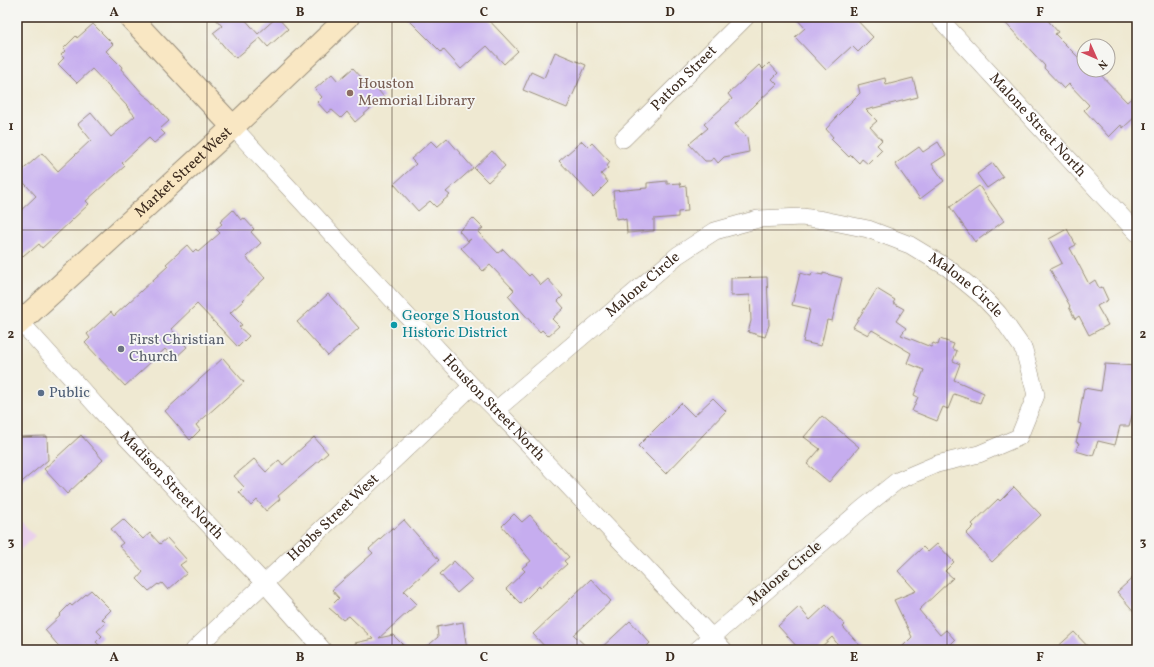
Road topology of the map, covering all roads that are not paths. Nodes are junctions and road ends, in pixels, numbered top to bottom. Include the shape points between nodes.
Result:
1 (130, 17) edge
2 (348, 17) edge
3 (746, 17) edge
4 (938, 17) edge
5 (233, 127) junction
6 (623, 139) dead end
7 (1137, 233) edge
8 (18, 321) edge
9 (472, 386) junction
10 (496, 410) junction
11 (264, 583) junction
12 (712, 637) junction
13 (194, 650) edge
14 (323, 650) edge
15 (697, 650) edge
16 (724, 650) edge

1 - 5 main road
2 - 5 main road, Market Street West
3 - 6 street, Patton Street
4 - 7 street, Malone Street North
5 - 8 main road, Market Street West
5 - 9 street, Houston Street North
8 - 11 street, Madison Street North
9 - 10 street, Houston Street North
9 - 11 street, Hobbs Street West
10 - 12 street, Houston Street North
10 - 12 street, Malone Circle via 678,255 715,232 758,219 802,217 868,229 910,245 948,268 993,307 1024,350 1036,395 1020,437 979,454 937,464 897,481
11 - 13 street, Hobbs Street West
11 - 14 street, Madison Street North
12 - 15 street, Malone Circle
12 - 16 street, Houston Street North

